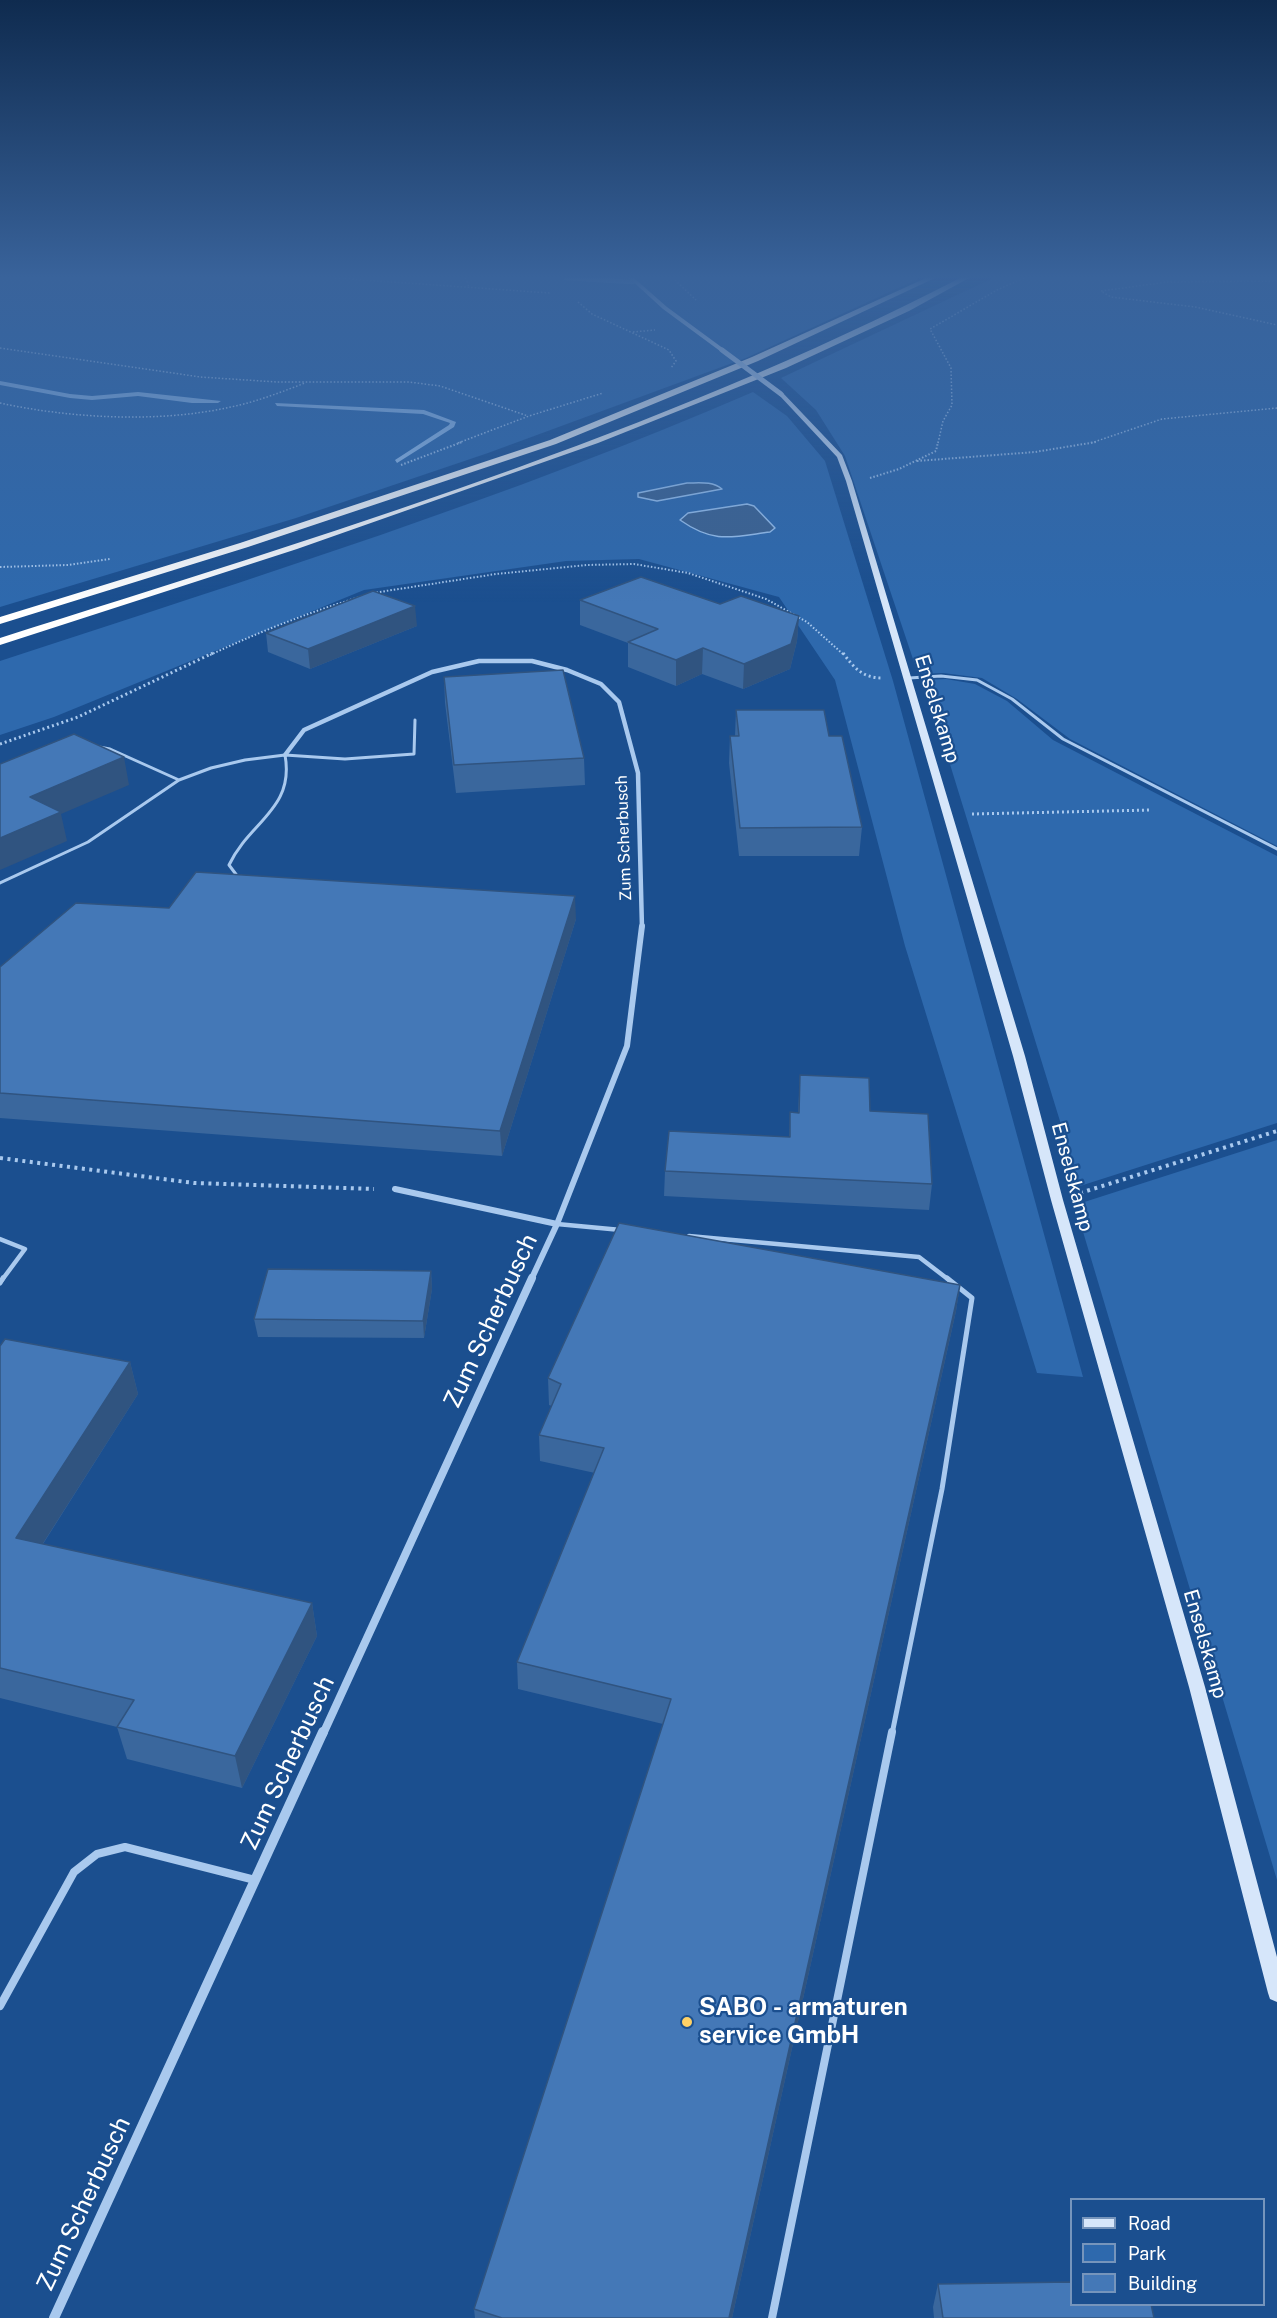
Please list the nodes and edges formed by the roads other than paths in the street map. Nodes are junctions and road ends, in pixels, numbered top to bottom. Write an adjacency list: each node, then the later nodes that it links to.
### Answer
1 (689, 386): 4 (highway)
2 (735, 386): 5 (highway)
3 (771, 386): 6 (main road, Enselskamp, bridge)
4 (0, 621)
5 (0, 642)
6 (909, 678): 11 (lane); 21 (main road, Enselskamp)
7 (415, 720): 9 (lane)
8 (93, 747): 10 (lane)
9 (285, 755): 10 (lane); 12 (lane); 15 (street, Zum Scherbusch)
10 (179, 780): 13 (lane)
11 (1277, 849)
12 (242, 879)
13 (0, 883)
14 (395, 1190): 15 (street, Zum Scherbusch)
15 (557, 1224): 16 (lane); 20 (street, Zum Scherbusch)
16 (627, 1230)
17 (686, 1236): 24 (lane)
18 (0, 1239): 19 (lane)
19 (0, 1283)
20 (255, 1880): 22 (lane); 23 (street, Zum Scherbusch)
21 (1277, 1993)
22 (0, 2006)
23 (54, 2318)
24 (771, 2318)

